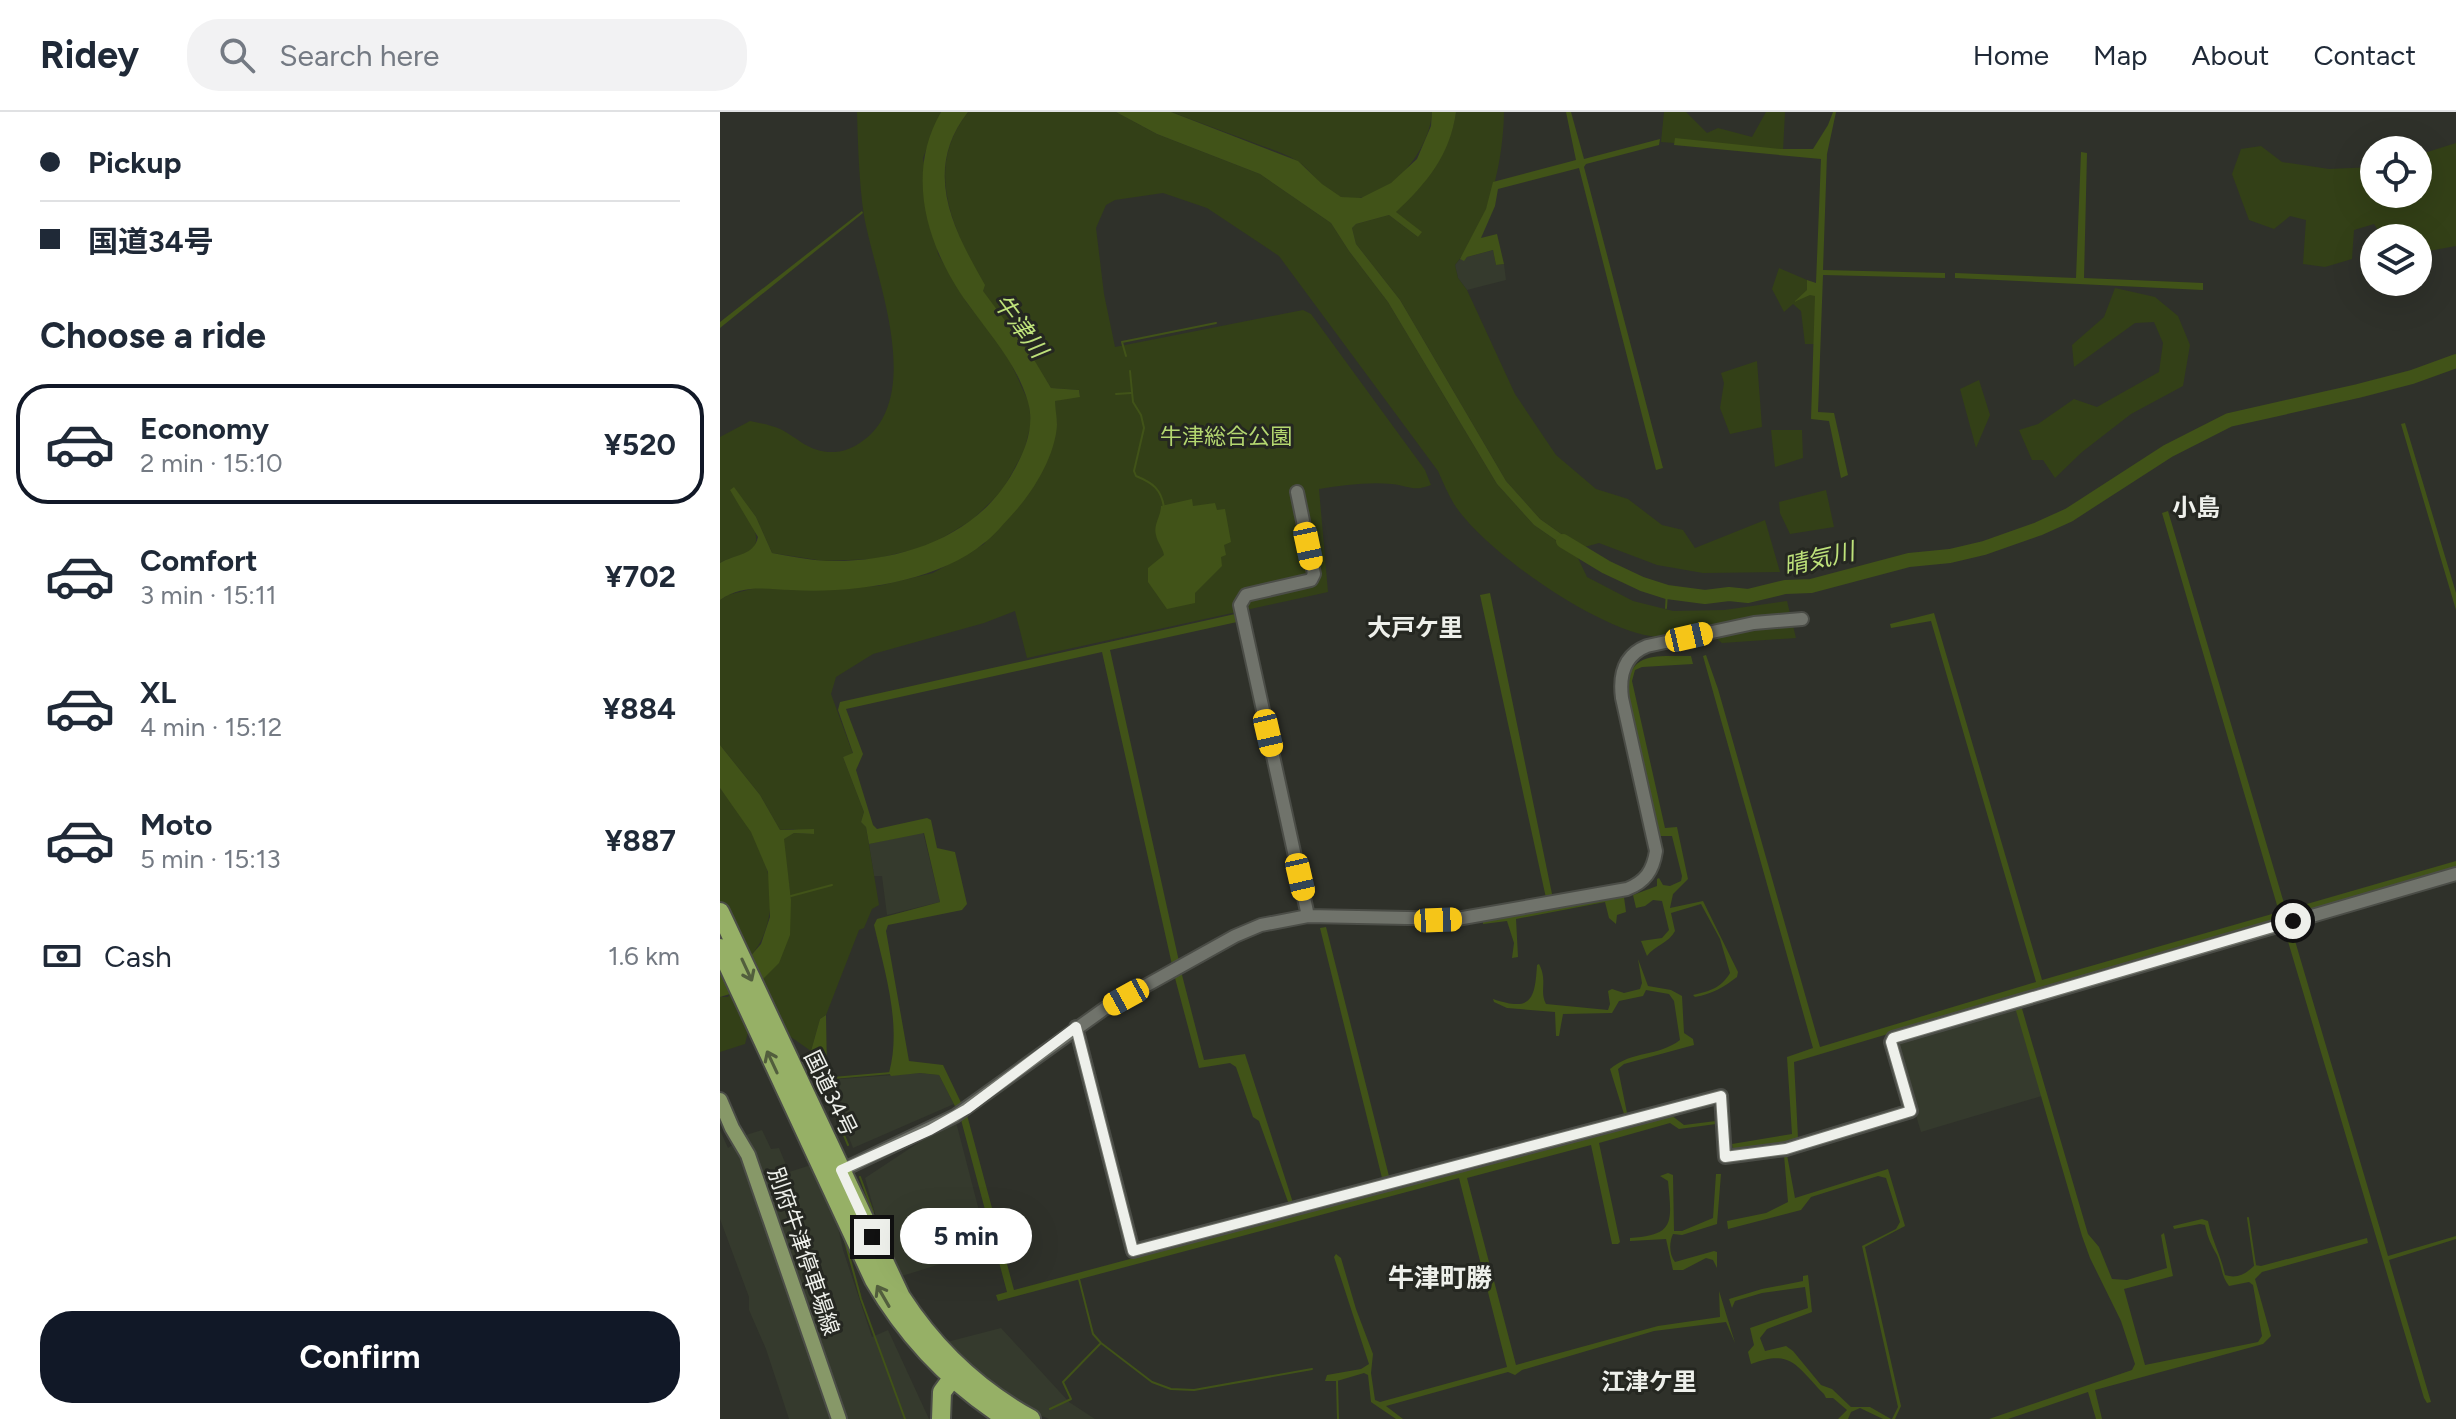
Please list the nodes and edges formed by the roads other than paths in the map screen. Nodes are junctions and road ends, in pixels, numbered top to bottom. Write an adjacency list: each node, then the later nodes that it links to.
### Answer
1 (1297, 492): 5 (street)
2 (1802, 619): 5 (street)
3 (2456, 874): 7 (street)
4 (720, 912): 8 (highway, 国道34号, one-way to 8)
5 (1308, 916): 7 (street)
6 (720, 948): 8 (highway, 国道34号)
7 (1076, 1027): 10 (street)
8 (766, 1030): 10 (highway, 国道34号)
9 (720, 1100): 12 (main road, 別府牛津停車場線)
10 (833, 1174): 11 (highway, 国道34号)
11 (955, 1373): 13 (highway); 14 (highway); 15 (highway)
12 (839, 1419)
13 (941, 1419)
14 (1007, 1419)
15 (1031, 1419)

